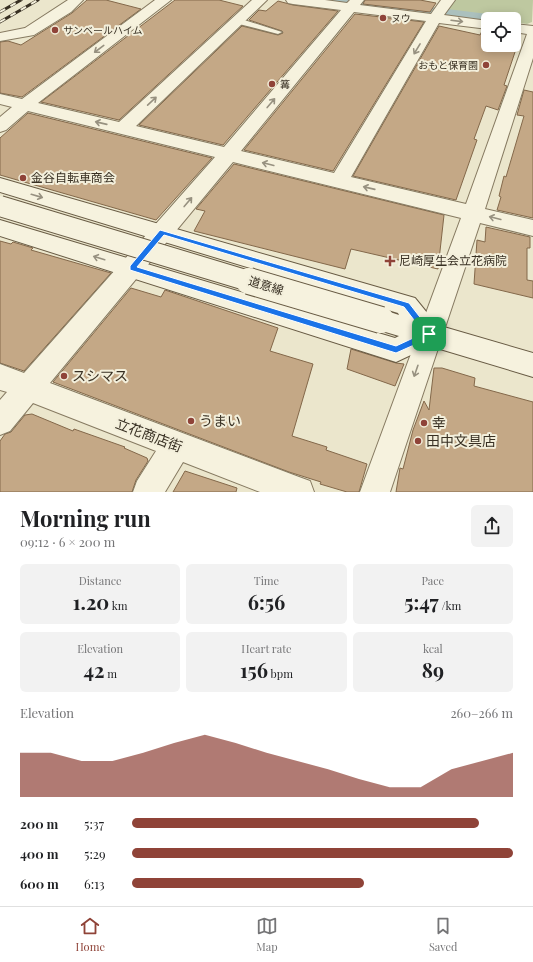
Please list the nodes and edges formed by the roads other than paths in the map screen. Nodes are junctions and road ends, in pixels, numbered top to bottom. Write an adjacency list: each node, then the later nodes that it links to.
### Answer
1 (76, 0): 14 (street)
2 (164, 0): 16 (street, one-way to 16)
3 (260, 0): 8 (street)
4 (293, 0): 6 (street)
5 (448, 0): 7 (street)
6 (353, 4): 7 (street); 19 (street, one-way to 6)
7 (438, 16): 9 (street, one-way to 9); 20 (street, one-way to 20)
8 (238, 21): 12 (lane); 18 (street, one-way to 8)
9 (481, 23)
10 (521, 29): 11 (street)
11 (533, 30)
12 (278, 32)
13 (533, 34): 23 (street)
14 (0, 37)
15 (0, 99): 16 (street)
16 (25, 104): 17 (street); 18 (street, one-way to 16)
17 (0, 126)
18 (123, 128): 19 (street)
19 (229, 154): 20 (street, one-way to 19); 26 (street, one-way to 19)
20 (339, 181): 23 (street, one-way to 20)
21 (0, 185): 26 (street, one-way to 26)
22 (0, 206): 28 (street, 道意線, bridge)
23 (473, 212): 25 (street, one-way to 23); 28 (street)
24 (0, 228): 27 (street, one-way to 24)
25 (533, 228)
26 (163, 232): 27 (street); 28 (street)
27 (132, 268): 28 (street); 31 (street)
28 (429, 334): 29 (street, 道意線); 36 (street, one-way to 36)
29 (533, 365)
30 (0, 377): 31 (street, 立花商店街)
31 (28, 388): 32 (street); 33 (street, 立花商店街)
32 (0, 421)
33 (176, 445): 34 (street); 35 (street, 立花商店街)
34 (148, 492)
35 (299, 492)
36 (375, 492)

